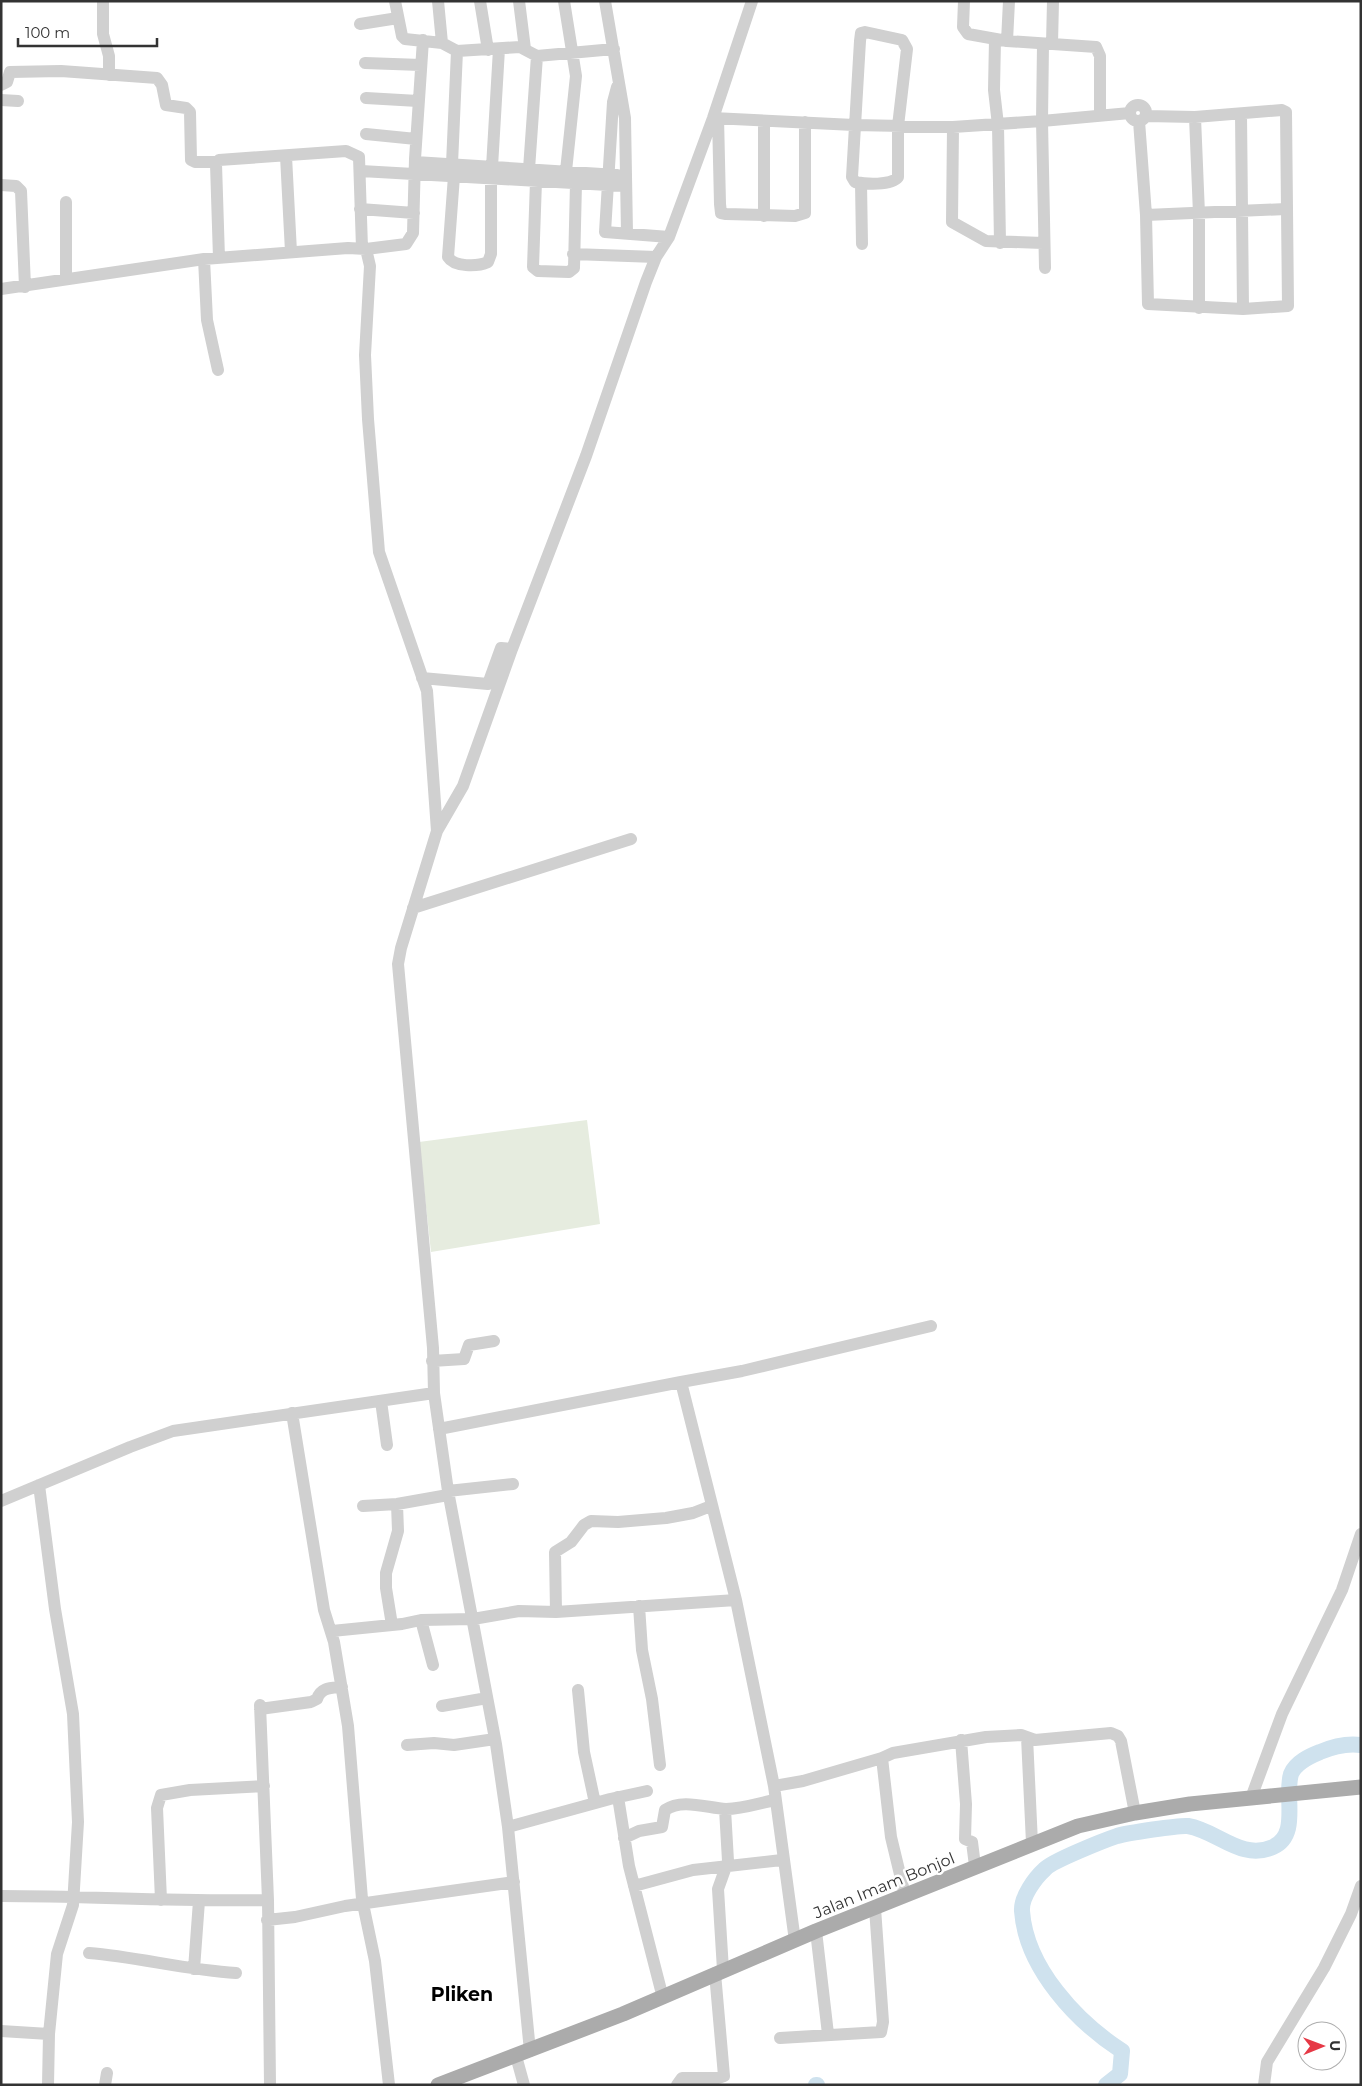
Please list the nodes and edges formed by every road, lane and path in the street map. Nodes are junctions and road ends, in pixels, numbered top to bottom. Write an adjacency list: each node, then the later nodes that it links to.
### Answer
1 (103, 1): 26 (street)
2 (395, 1): 12 (street)
3 (438, 1): 16 (street)
4 (480, 1): 20 (street)
5 (519, 1): 18 (street)
6 (564, 1): 22 (street)
7 (606, 1): 19 (street)
8 (752, 1): 37 (street)
9 (964, 1): 15 (street)
10 (1009, 1): 15 (street)
11 (1053, 1): 17 (street)
12 (398, 18): 13 (street); 14 (street)
13 (360, 24)
14 (423, 40): 16 (street); 25 (street)
15 (1001, 40): 17 (street); 42 (street)
16 (442, 43): 21 (street)
17 (1047, 44): 33 (street); 39 (street)
18 (525, 49): 20 (street); 23 (street)
19 (614, 49): 22 (street); 27 (street)
20 (493, 50): 21 (street); 54 (street)
21 (457, 51): 51 (street)
22 (574, 52): 23 (street); 53 (street)
23 (537, 56): 50 (street)
24 (366, 62): 25 (street)
25 (420, 65): 32 (street)
26 (110, 74): 28 (street); 48 (street)
27 (618, 83): 55 (street); 57 (street)
28 (1, 85)
29 (366, 98): 32 (street)
30 (1, 100): 31 (street)
31 (18, 101)
32 (418, 102): 46 (street)
33 (1100, 114): 35 (street); 39 (street)
34 (1241, 114): 36 (street); 63 (street); 64 (street)
35 (1138, 117): 36 (street); 67 (street)
36 (1195, 117): 66 (street)
37 (716, 118): 38 (street); 68 (street); 70 (street)
38 (764, 120): 40 (street); 68 (street)
39 (1042, 121): 42 (street); 72 (street)
40 (805, 122): 41 (street); 68 (street)
41 (854, 125): 43 (street); 43 (street); 58 (street)
42 (998, 125): 44 (street); 71 (street)
43 (898, 126): 44 (street); 58 (street)
44 (953, 127): 71 (street)
45 (366, 134): 46 (street)
46 (416, 139): 49 (street)
47 (286, 156): 48 (street); 52 (street); 75 (street)
48 (217, 162): 78 (street)
49 (415, 168): 51 (street); 52 (street); 65 (street)
50 (529, 169): 53 (street); 54 (street)
51 (453, 170): 54 (street); 54 (street)
52 (361, 171): 62 (street)
53 (566, 171): 55 (street)
54 (491, 172): 56 (street)
55 (608, 180): 57 (street); 59 (street); 69 (street)
56 (536, 181): 59 (street); 76 (street)
57 (625, 181): 69 (street)
58 (861, 183): 73 (street)
59 (576, 184): 76 (street)
60 (1, 186): 82 (street)
61 (66, 202): 81 (street)
62 (360, 209): 65 (street); 74 (street)
63 (1286, 209): 64 (street); 85 (street)
64 (1242, 212): 66 (street); 85 (street)
65 (414, 213): 74 (street)
66 (1199, 214): 67 (street); 84 (street)
67 (1146, 215): 84 (street)
68 (764, 216)
69 (627, 232): 70 (street)
70 (669, 237): 77 (street)
71 (1000, 243): 72 (street)
72 (1043, 243): 80 (street)
73 (862, 244)
74 (363, 249): 75 (street); 88 (street)
75 (291, 252): 78 (street)
76 (573, 254): 77 (street)
77 (656, 257): 87 (street)
78 (219, 258): 79 (street)
79 (204, 259): 81 (street); 86 (street)
80 (1045, 268)
81 (66, 279): 82 (street)
82 (25, 287): 83 (street)
83 (1, 289)
84 (1199, 308): 85 (street)
85 (1243, 309)
86 (218, 370)
87 (512, 649): 88 (street); 89 (street)
88 (422, 678): 89 (street)
89 (437, 831): 91 (street)
90 (631, 839): 91 (street)
91 (413, 908): 94 (street)
92 (931, 1326): 95 (street)
93 (494, 1340): 94 (street)
94 (433, 1363): 96 (street)
95 (680, 1382): 99 (street); 107 (street)
96 (434, 1389): 97 (street); 99 (street)
97 (381, 1401): 98 (street); 100 (street)
98 (292, 1413): 102 (street); 115 (street)
99 (439, 1429): 103 (street)
100 (387, 1445)
101 (512, 1484): 103 (street)
102 (39, 1485): 104 (street); 146 (street)
103 (448, 1493): 105 (street); 112 (street)
104 (1, 1501)
105 (397, 1504): 106 (street); 114 (street)
106 (363, 1506)
107 (711, 1506): 109 (street); 111 (street)
108 (1361, 1534): 132 (street)
109 (736, 1600): 110 (street); 128 (street)
110 (638, 1606): 111 (street); 126 (street)
111 (556, 1612): 112 (street)
112 (473, 1619): 113 (street); 119 (street)
113 (421, 1620): 114 (street); 116 (street)
114 (392, 1625): 115 (street)
115 (332, 1632): 117 (street)
116 (433, 1665)
117 (342, 1687): 127 (street); 152 (street)
118 (578, 1690): 134 (street)
119 (487, 1698): 120 (street); 122 (street)
120 (442, 1706)
121 (1027, 1737): 123 (street); 136 (street); 139 (street)
122 (494, 1739): 124 (street); 137 (street)
123 (961, 1740): 125 (street); 142 (street)
124 (407, 1745)
125 (882, 1758): 128 (street); 147 (street)
126 (660, 1766)
127 (264, 1786): 149 (street); 150 (street)
128 (774, 1786): 133 (street)
129 (1361, 1787): 132 (main road, Jalan Imam Bonjol)
130 (648, 1791): 131 (street)
131 (618, 1797): 134 (street); 138 (street)
132 (1251, 1798): 136 (main road, Jalan Imam Bonjol)
133 (776, 1800): 135 (street); 140 (street)
134 (594, 1803): 137 (street)
135 (725, 1809): 138 (street); 141 (street)
136 (1135, 1812): 139 (main road, Jalan Imam Bonjol)
137 (508, 1827): 143 (street)
138 (624, 1838): 144 (street)
139 (1032, 1843): 142 (main road, Jalan Imam Bonjol)
140 (782, 1860): 141 (street); 156 (street)
141 (727, 1866): 144 (street); 159 (street)
142 (975, 1866): 147 (main road, Jalan Imam Bonjol)
143 (514, 1882): 152 (street); 166 (street)
144 (634, 1886): 161 (street)
145 (1361, 1886): 174 (street)
146 (73, 1895): 148 (street); 149 (street); 163 (street)
147 (905, 1895): 153 (main road, Jalan Imam Bonjol)
148 (1, 1896)
149 (160, 1900): 151 (street)
150 (268, 1900): 151 (street); 154 (street)
151 (199, 1901): 158 (street)
152 (363, 1904): 154 (street); 170 (street)
153 (876, 1908): 155 (main road, Jalan Imam Bonjol); 164 (street)
154 (267, 1920): 169 (street)
155 (816, 1931): 156 (main road, Jalan Imam Bonjol); 164 (street)
156 (795, 1941): 159 (main road, Jalan Imam Bonjol)
157 (89, 1953): 158 (street)
158 (194, 1969): 160 (street)
159 (719, 1972): 161 (main road, Jalan Imam Bonjol); 173 (street)
160 (236, 1973)
161 (663, 1998): 166 (main road, Jalan Imam Bonjol)
162 (1, 2031): 163 (street)
163 (49, 2034): 168 (street)
164 (828, 2034): 165 (street)
165 (780, 2038)
166 (523, 2053): 167 (main road, Jalan Imam Bonjol); 172 (street)
167 (460, 2081): 171 (main road, Jalan Imam Bonjol)
168 (48, 2085)
169 (270, 2085)
170 (389, 2085)
171 (438, 2085)
172 (524, 2085)
173 (677, 2085)
174 (1264, 2085)

